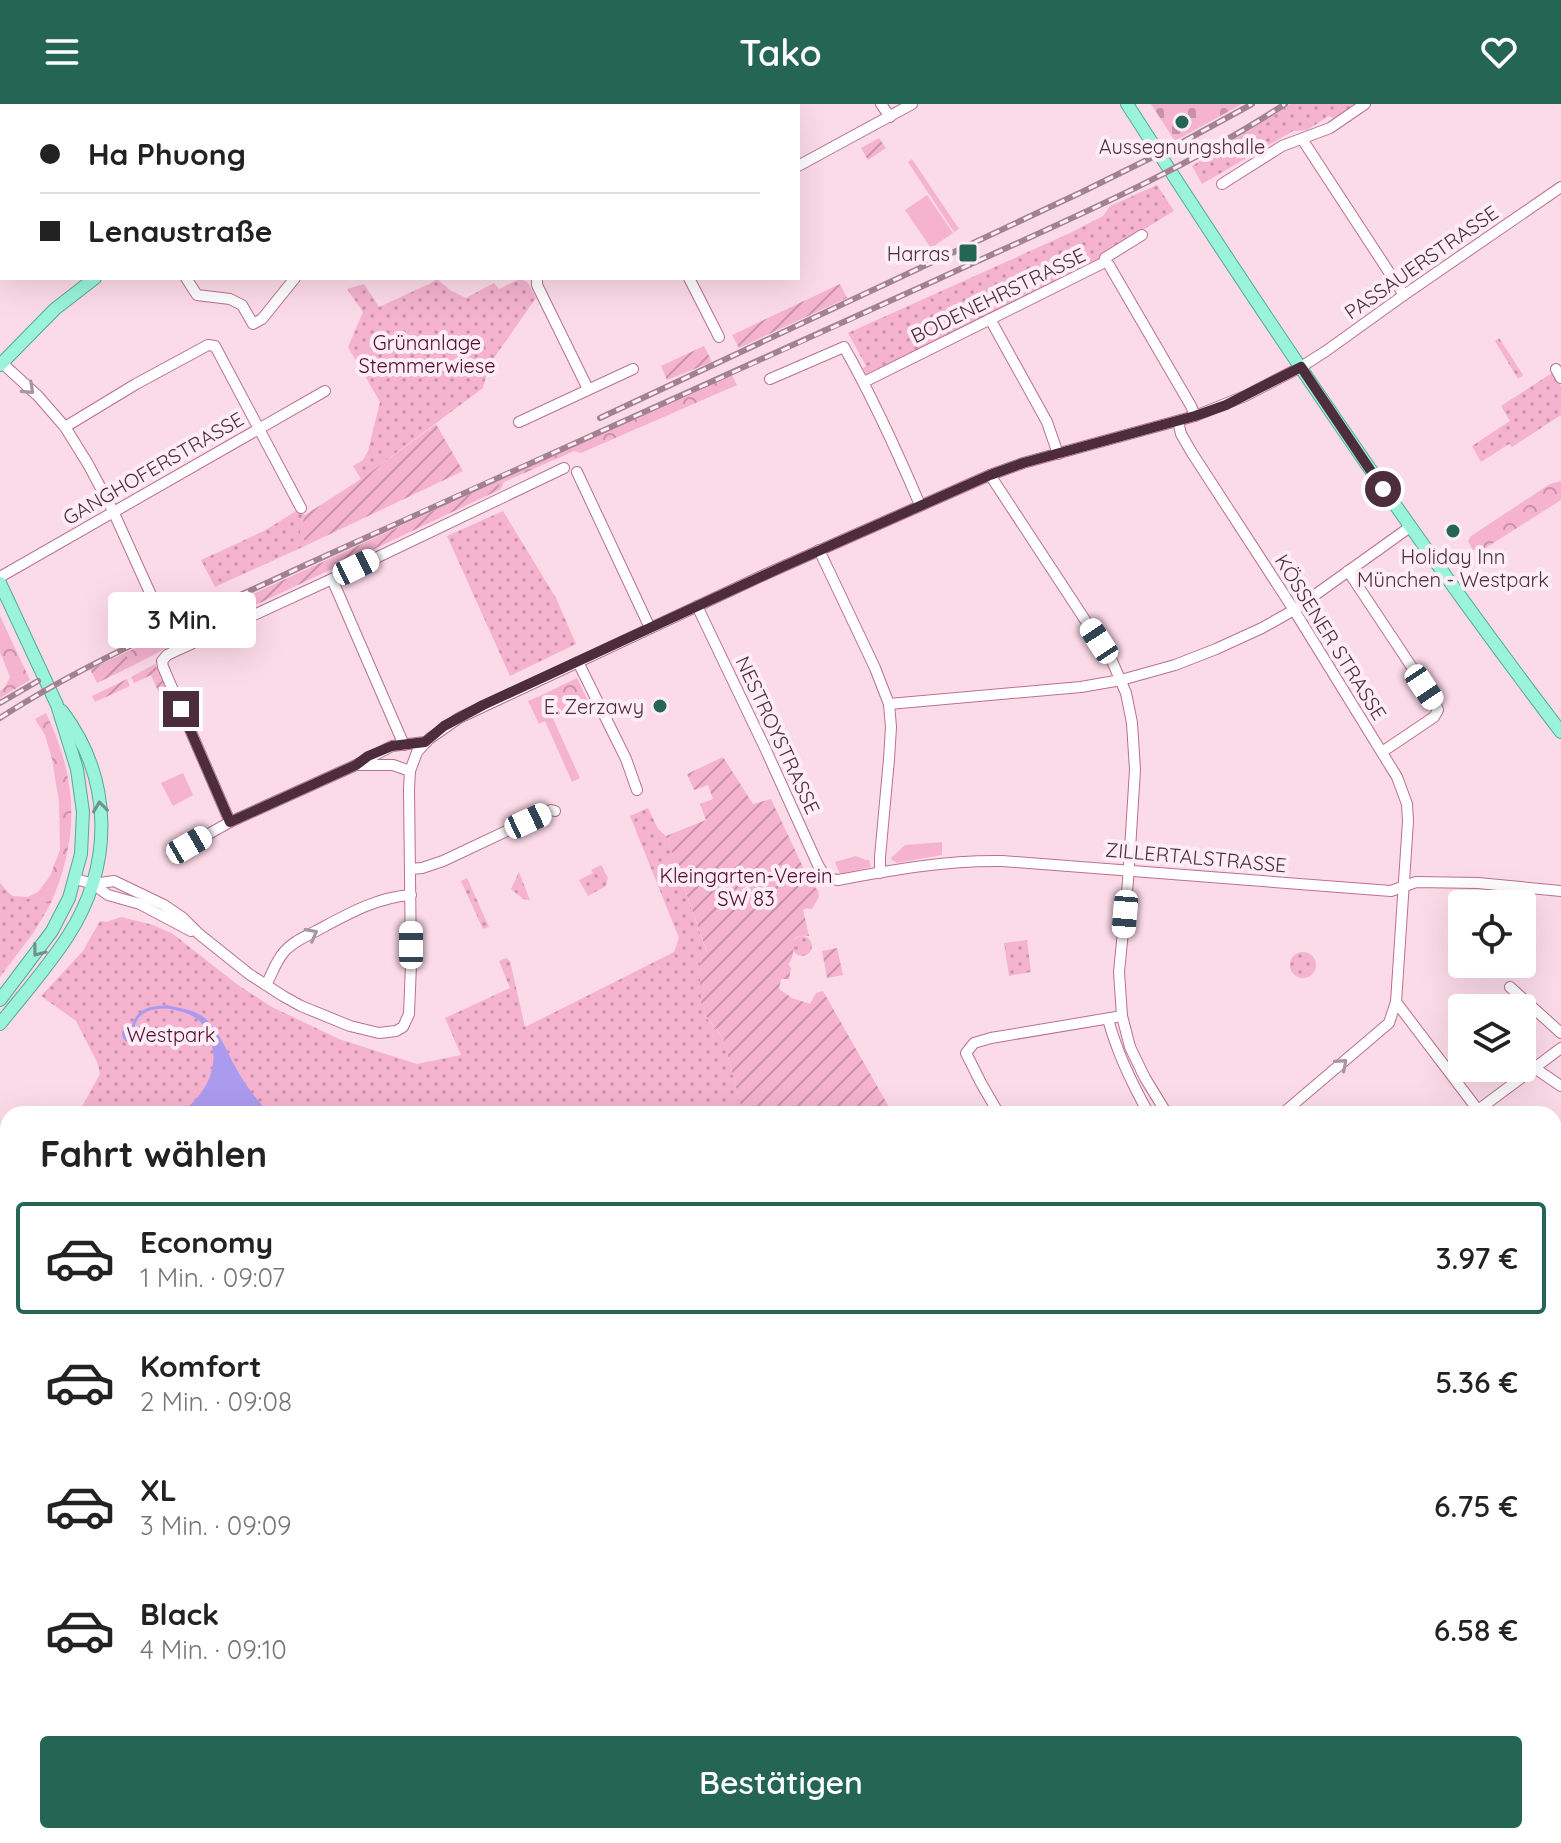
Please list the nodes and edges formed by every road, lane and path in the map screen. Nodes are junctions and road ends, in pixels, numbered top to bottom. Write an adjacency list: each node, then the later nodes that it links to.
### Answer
1 (881, 104): 5 (street)
2 (912, 104): 5 (street)
3 (1127, 104): 21 (main road)
4 (1365, 104): 6 (street)
5 (890, 117): 7 (street)
6 (1302, 139): 8 (street); 17 (street)
7 (800, 165)
8 (1222, 184)
9 (1561, 187): 17 (street, PASSAUERSTRASSE)
10 (1142, 235): 11 (street, BODENEHRSTRASSE)
11 (1105, 262): 18 (street, BODENEHRSTRASSE); 27 (street)
12 (92, 280): 20 (main road)
13 (293, 280): 16 (street)
14 (537, 280): 25 (street)
15 (690, 280): 19 (street)
16 (188, 281)
17 (1404, 295): 21 (street, PASSAUERSTRASSE)
18 (990, 319): 24 (street, BODENEHRSTRASSE); 32 (street)
19 (719, 337)
20 (1, 364): 30 (street, one-way to 30)
21 (1301, 367): 27 (street, PASSAUERSTRASSE); 39 (main road)
22 (633, 369): 25 (street)
23 (770, 379): 24 (street)
24 (864, 382): 36 (street)
25 (588, 389): 29 (street)
26 (325, 391): 31 (street, GANGHOFERSTRASSE)
27 (1195, 416): 28 (street, PASSAUERSTRASSE)
28 (1178, 421): 32 (street, PASSAUERSTRASSE); 46 (street, KÖSSENER STRASSE)
29 (519, 422)
30 (65, 427): 31 (street); 38 (street)
31 (260, 428): 37 (street); 38 (street, GANGHOFERSTRASSE)
32 (1058, 454): 35 (street, PASSAUERSTRASSE)
33 (564, 468): 42 (street)
34 (577, 472): 47 (street)
35 (990, 475): 36 (street, PASSAUERSTRASSE); 49 (street)
36 (920, 505): 40 (street, PASSAUERSTRASSE)
37 (301, 508)
38 (113, 511): 43 (street, GANGHOFERSTRASSE); 44 (street)
39 (1410, 527): 41 (street); 52 (main road)
40 (819, 550): 45 (street, PASSAUERSTRASSE); 50 (street)
41 (1348, 571): 46 (street); 55 (street)
42 (332, 579): 54 (street); 61 (street)
43 (0, 580): 51 (main road)
44 (156, 606)
45 (697, 606): 47 (street, PASSAUERSTRASSE); 66 (street, NESTROYSTRASSE)
46 (1294, 610): 49 (street); 55 (street, KÖSSENER STRASSE)
47 (650, 628): 48 (street, PASSAUERSTRASSE)
48 (578, 662): 53 (street, PASSAUERSTRASSE); 59 (street)
49 (1121, 680): 50 (street); 64 (street)
50 (889, 704): 65 (street)
51 (57, 705): 67 (main road); 68 (main road, one-way to 51)
52 (1561, 732)
53 (425, 742): 54 (street); 56 (street, PASSAUERSTRASSE)
54 (402, 743): 56 (street); 57 (street)
55 (1382, 752): 69 (street, KÖSSENER STRASSE)
56 (415, 755): 58 (street)
57 (356, 765): 58 (street); 61 (street)
58 (410, 771): 63 (street)
59 (637, 790)
60 (555, 811): 63 (street)
61 (230, 822): 62 (street)
62 (173, 854)
63 (410, 869): 71 (street)
64 (1129, 871): 65 (street, ZILLERTALSTRASSE); 69 (street, ZILLERTALSTRASSE); 76 (street)
65 (880, 873): 66 (street, ZILLERTALSTRASSE)
66 (827, 877)
67 (76, 879): 68 (street); 74 (main road, one-way to 74)
68 (93, 884): 72 (street); 78 (main road)
69 (1404, 887): 70 (street, ZILLERTALSTRASSE); 75 (street, KÖSSENER STRASSE)
70 (1561, 891)
71 (411, 895): 72 (street, one-way to 71); 72 (street)
72 (266, 985)
73 (1510, 987): 79 (street)
74 (0, 1000)
75 (1396, 1002): 87 (street, one-way to 75); 88 (street)
76 (1122, 1016): 77 (street); 86 (street)
77 (1108, 1019): 84 (street); 85 (street)
78 (0, 1024)
79 (1561, 1033)
80 (1561, 1048): 81 (street)
81 (1536, 1069): 83 (street)
82 (1519, 1082): 89 (street)
83 (1561, 1086)
84 (994, 1106)
85 (1145, 1106)
86 (1162, 1106)
87 (1291, 1106)
88 (1475, 1106)
89 (1488, 1106)

